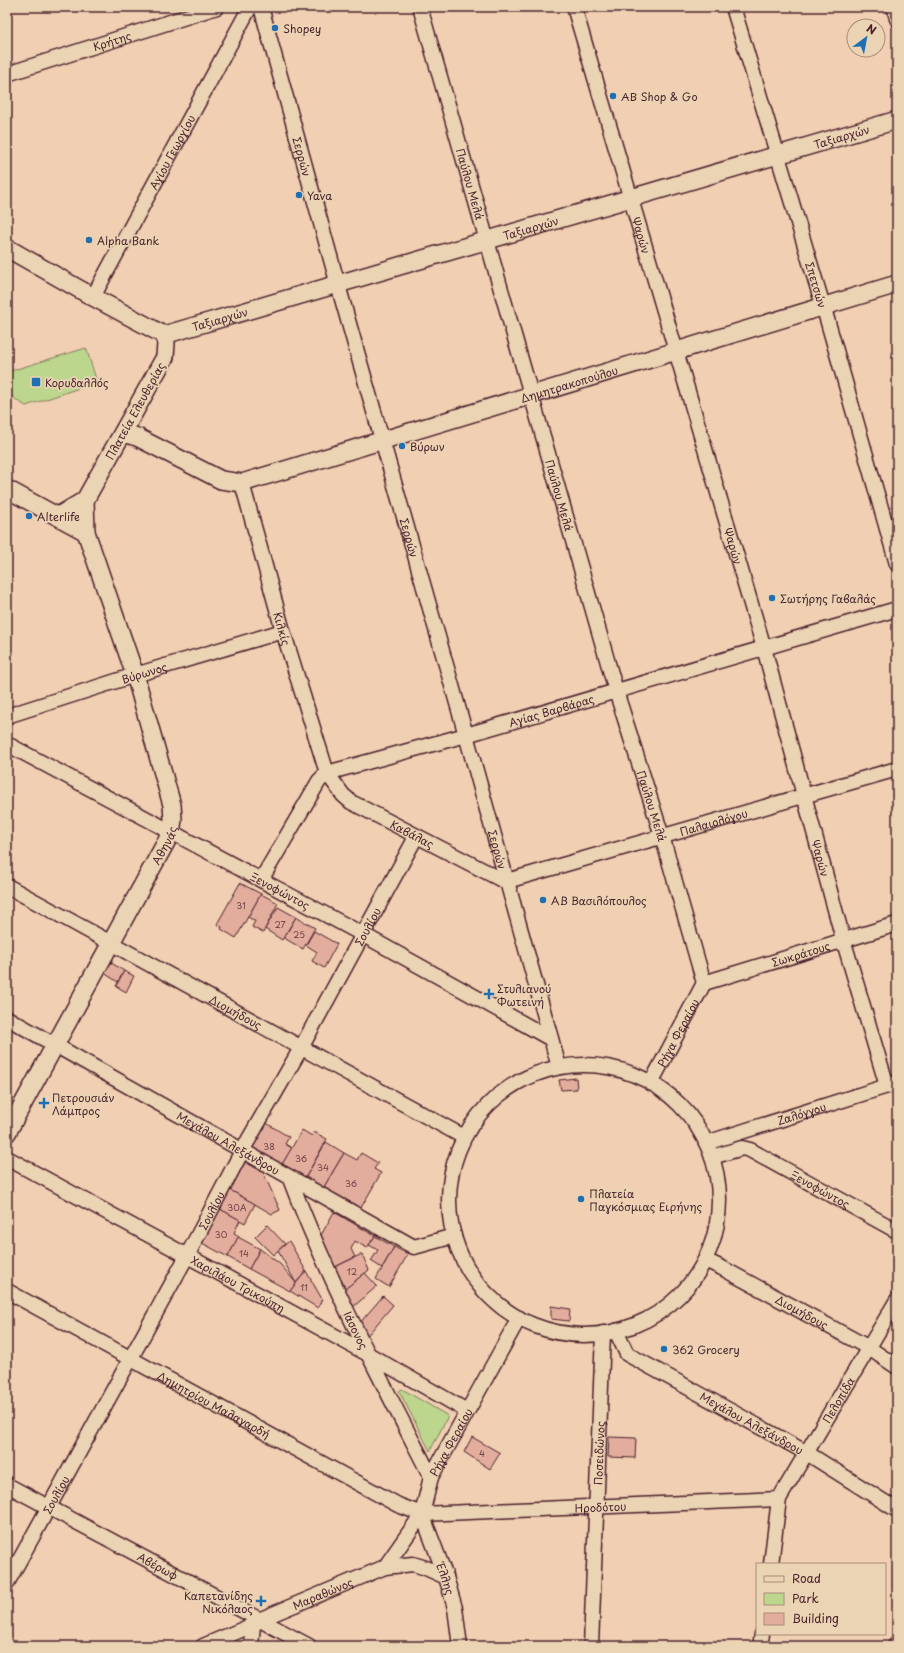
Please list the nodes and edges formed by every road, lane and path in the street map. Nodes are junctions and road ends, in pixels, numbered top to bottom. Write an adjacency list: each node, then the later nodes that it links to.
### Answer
1 (217, 7): 9 (street, Κρήτης)
2 (250, 7): 17 (street, Αγίου Γεωργίου)
3 (261, 7): 16 (street, Σερρών)
4 (420, 7): 13 (street, Παύλου Μελά)
5 (574, 7): 12 (street, Ψαρών)
6 (733, 7): 11 (street, Σπετσών)
7 (894, 7): 8 (street)
8 (897, 19)
9 (7, 74)
10 (897, 120): 11 (main road, Ταξιαρχών)
11 (777, 156): 12 (main road, Ταξιαρχών); 18 (street, Σπετσών)
12 (631, 199): 13 (main road, Ταξιαρχών); 20 (street, Ψαρών)
13 (487, 241): 16 (main road, Ταξιαρχών); 21 (street, Παύλου Μελά)
14 (7, 248): 17 (main road)
15 (897, 284): 18 (main road, Δημητρακοπούλου)
16 (338, 285): 19 (main road, Ταξιαρχών); 23 (street, Σερρών)
17 (93, 297): 19 (main road)
18 (822, 306): 20 (main road, Δημητρακοπούλου); 29 (street, Σπετσών)
19 (164, 335): 22 (main road, Πλατεία Ελευθερίας)
20 (676, 351): 21 (main road, Δημητρακοπούλου); 32 (street, Ψαρών)
21 (530, 395): 23 (main road, Δημητρακοπούλου); 34 (street, Παύλου Μελά)
22 (123, 433): 24 (main road); 26 (main road, Πλατεία Ελευθερίας)
23 (382, 440): 24 (main road, Δημητρακοπούλου); 36 (street, Σερρών)
24 (242, 483): 31 (street, Κιλκίς)
25 (7, 489): 27 (main road)
26 (85, 500): 27 (main road, Πλατεία Ελευθερίας); 28 (main road, Αθηνάς)
27 (58, 516): 28 (main road)
28 (86, 532): 33 (main road, Αθηνάς)
29 (897, 564)
30 (897, 609): 32 (street, Αγίας Βαρβάρας)
31 (283, 631): 33 (street, Βύρωνος); 39 (street, Κιλκίς)
32 (764, 648): 34 (street, Αγίας Βαρβάρας); 40 (street, Ψαρών)
33 (135, 675): 35 (street, Βύρωνος); 41 (main road, Αθηνάς)
34 (616, 691): 36 (street, Αγίας Βαρβάρας); 43 (street, Παύλου Μελά)
35 (7, 716)
36 (466, 735): 39 (street, Αγίας Βαρβάρας); 45 (street, Σερρών)
37 (7, 744): 41 (street, Ξενοφώντος)
38 (897, 769): 40 (street, Παλαιολόγου)
39 (327, 773): 42 (street, Καβάλας); 44 (street)
40 (804, 796): 43 (street, Παλαιολόγου); 49 (street, Ψαρών)
41 (171, 833): 44 (street, Ξενοφώντος); 50 (main road, Αθηνάς)
42 (416, 836): 45 (street, Καβάλας); 48 (street, Σουλίου)
43 (662, 836): 45 (street, Παλαιολόγου); 51 (street, Παύλου Μελά)
44 (261, 880): 48 (street, Ξενοφώντος)
45 (507, 881): 53 (street, Σερρών)
46 (7, 886): 50 (street, Διομήδους)
47 (897, 924): 49 (street, Σωκράτους)
48 (362, 934): 53 (street, Ξενοφώντος); 55 (street, Σουλίου)
49 (843, 940): 51 (street, Σωκράτους); 58 (street, Ψαρών)
50 (111, 943): 54 (main road, Αθηνάς); 55 (street, Διομήδους)
51 (704, 983): 57 (street, Ρήγα Φεραίου)
52 (7, 1018): 54 (street, Μεγάλου Αλεξάνδρου)
53 (552, 1039): 56 (street, Σερρών)
54 (55, 1045): 60 (main road, Αθηνάς); 64 (street, Μεγάλου Αλεξάνδρου)
55 (301, 1048): 61 (street, Διομήδους); 64 (street, Σουλίου)
56 (558, 1067): 57 (street); 61 (street)
57 (651, 1083): 62 (street)
58 (892, 1084): 59 (street, Ζαλόγγου)
59 (738, 1132): 62 (street, Ζαλόγγου); 63 (street)
60 (7, 1133)
61 (464, 1137): 69 (street)
62 (706, 1143): 65 (street)
63 (742, 1148): 65 (street); 68 (street, Ξενοφώντος)
64 (242, 1151): 67 (street, Μεγάλου Αλεξάνδρου); 70 (street, Σουλίου)
65 (712, 1157): 71 (street)
66 (7, 1158): 70 (street, Χαριλάου Τρικούπη)
67 (290, 1179): 69 (street, Μεγάλου Αλεξάνδρου); 77 (street, Ιάσονος)
68 (897, 1231)
69 (454, 1236): 74 (street)
70 (187, 1256): 77 (street, Χαριλάου Τρικούπη); 78 (street, Σουλίου)
71 (705, 1260): 75 (street); 76 (street, Διομήδους)
72 (7, 1291): 78 (street, Δημητρίου Μαλαγαρδή)
73 (897, 1300): 76 (street, Πελοπίδα)
74 (519, 1318): 75 (street); 80 (street, Ρήγα Φεραίου)
75 (609, 1332): 81 (street, Μεγάλου Αλεξάνδρου); 85 (street, Ποσειδώνος)
76 (869, 1348): 79 (street, Διομήδους); 81 (street, Πελοπίδα)
77 (368, 1354): 80 (street, Χαριλάου Τρικούπη); 82 (street, Ιάσονος)
78 (131, 1358): 86 (street, Σουλίου); 88 (street, Δημητρίου Μαλαγαρδή)
79 (897, 1367)
80 (467, 1412): 82 (street, Ρήγα Φεραίου)
81 (807, 1453): 84 (street, Πελοπίδα); 87 (street, Μεγάλου Αλεξάνδρου)
82 (431, 1478): 88 (street, Ρήγα Φεραίου)
83 (7, 1485): 86 (street, Αβέρωφ)
84 (779, 1499): 85 (street, Ηροδότου); 89 (street)
85 (598, 1506): 88 (street, Ηροδότου); 100 (street, Ποσειδώνος)
86 (48, 1507): 92 (street, Σουλίου); 93 (street, Αβέρωφ)
87 (897, 1510)
88 (422, 1514): 90 (street, Ρήγα Φεραίου); 91 (street, Έλλης)
89 (771, 1563)
90 (385, 1567): 91 (street, Μαραθώνος); 93 (street, Μαραθώνος)
91 (446, 1576): 99 (street, Έλλης)
92 (7, 1583)
93 (257, 1622): 96 (street, Μαραθώνος); 97 (street); 98 (street, Αβέρωφ)
94 (762, 1635): 101 (street)
95 (897, 1643): 102 (street)
96 (203, 1646)
97 (251, 1646)
98 (309, 1646)
99 (460, 1646)
100 (591, 1646)
101 (760, 1646)
102 (895, 1646)

